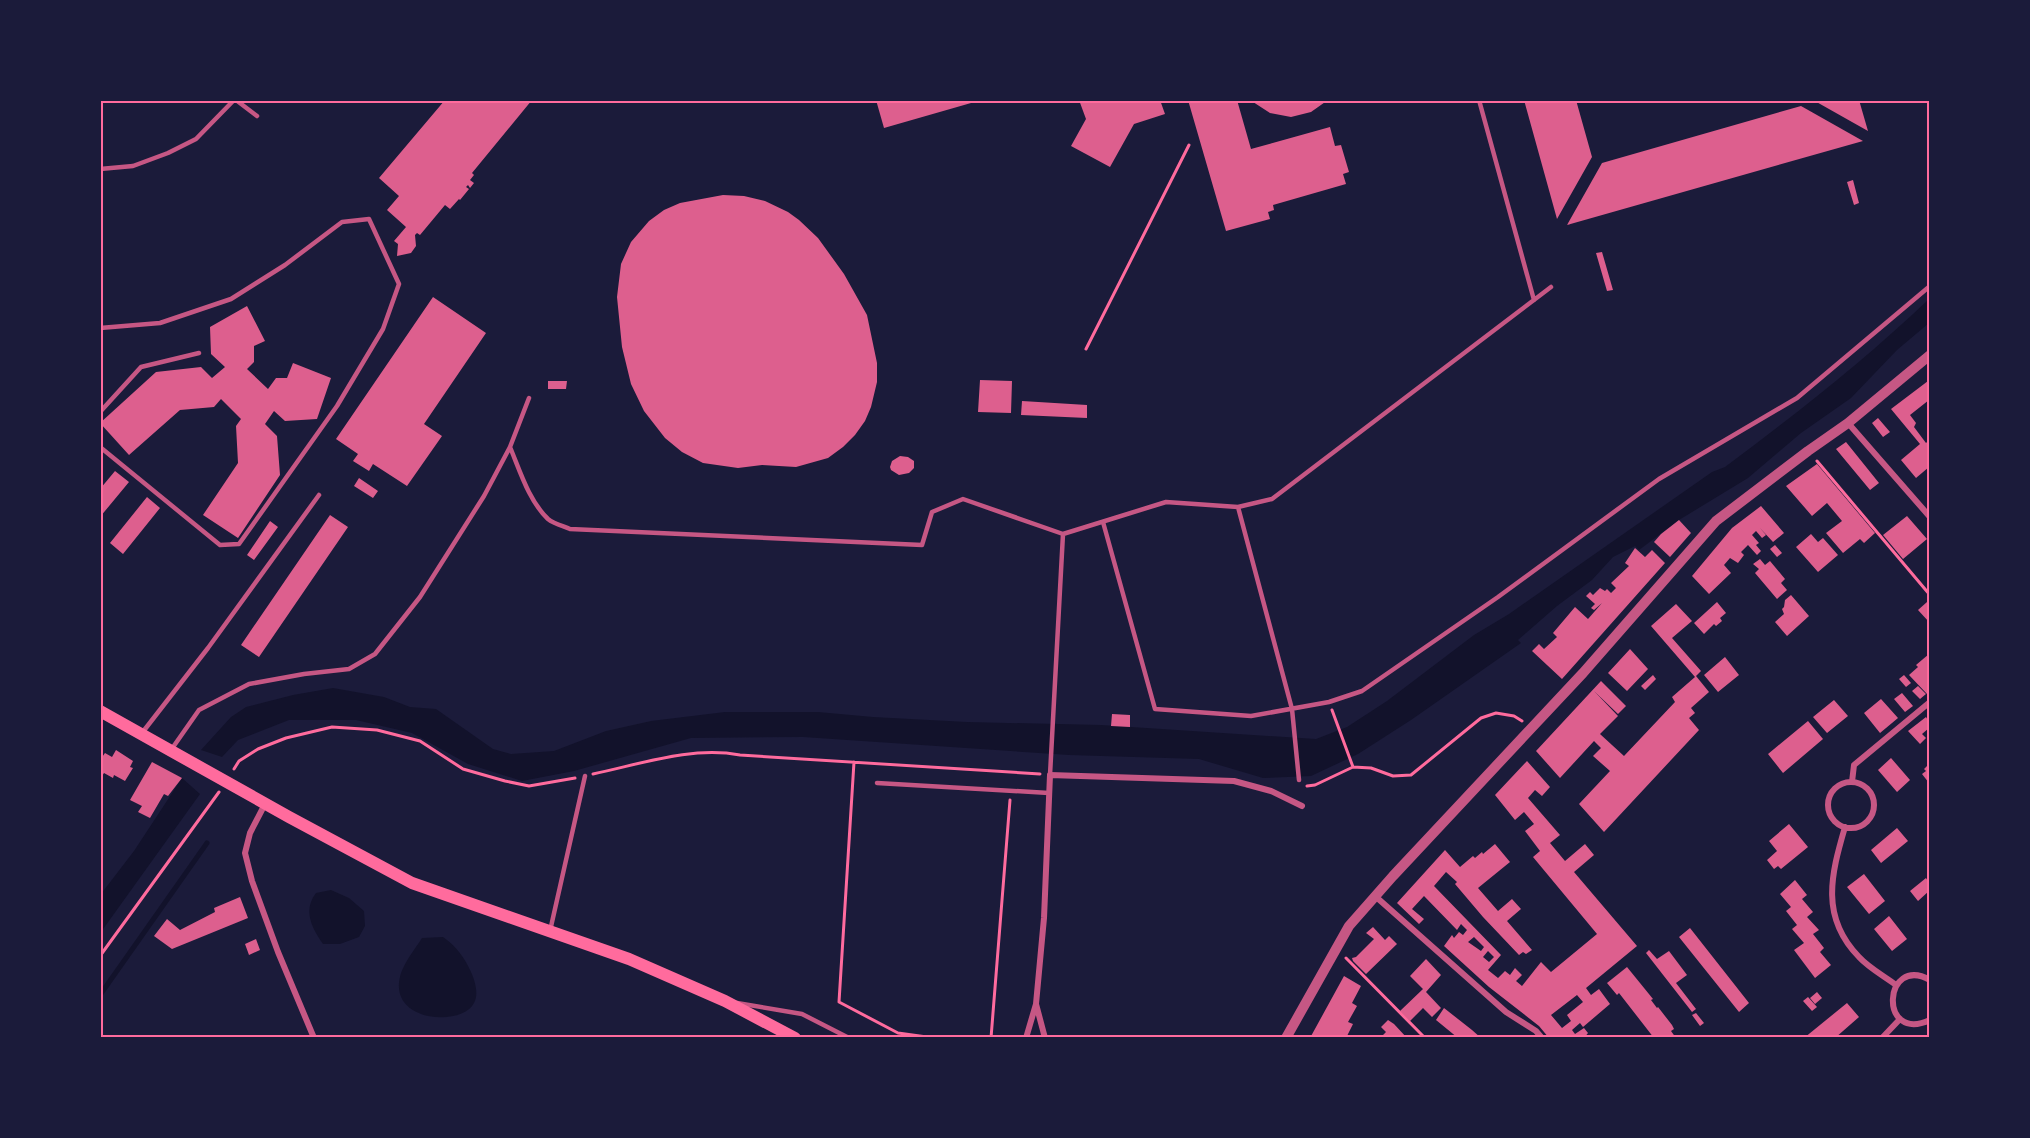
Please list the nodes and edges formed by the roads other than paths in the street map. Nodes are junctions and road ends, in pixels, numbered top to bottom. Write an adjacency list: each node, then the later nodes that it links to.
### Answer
1 (235, 100): 3 (lane); 4 (lane)
2 (1479, 100): 7 (lane)
3 (257, 116)
4 (100, 169)
5 (1929, 286): 22 (lane)
6 (1551, 287): 7 (lane)
7 (1534, 300): 17 (lane)
8 (100, 328): 14 (lane)
9 (199, 353): 12 (lane)
10 (1929, 355): 13 (street)
11 (529, 398): 15 (lane)
12 (100, 412)
13 (1848, 423): 18 (street); 35 (street)
14 (100, 447)
15 (510, 447): 20 (lane); 25 (lane)
16 (319, 495): 24 (lane)
17 (1238, 507): 19 (lane); 22 (lane)
18 (1929, 518)
19 (1103, 522): 20 (lane); 22 (lane)
20 (1063, 534): 26 (lane)
21 (1929, 702): 29 (street)
22 (1292, 709): 28 (lane)
23 (100, 711): 24 (main road)
24 (142, 734): 25 (main road)
25 (176, 753): 32 (main road)
26 (1050, 775): 31 (street); 33 (street)
27 (585, 776): 36 (lane)
28 (1299, 780)
29 (1852, 782): 34 (street); 34 (street)
30 (878, 783): 31 (lane)
31 (1049, 793): 40 (street)
32 (265, 803): 36 (main road); 43 (street)
33 (1302, 806)
34 (1845, 827): 38 (street)
35 (1375, 896): 48 (street); 49 (street)
36 (550, 931): 39 (main road)
37 (1929, 980): 38 (street)
38 (1896, 985): 41 (street)
39 (726, 1001): 44 (main road); 45 (lane)
40 (1036, 1004): 46 (street); 47 (street)
41 (1900, 1019): 42 (street); 50 (street)
42 (1929, 1020)
43 (314, 1038)
44 (795, 1038)
45 (849, 1038)
46 (1026, 1038)
47 (1045, 1038)
48 (1286, 1038)
49 (1542, 1038)
50 (1881, 1038)

